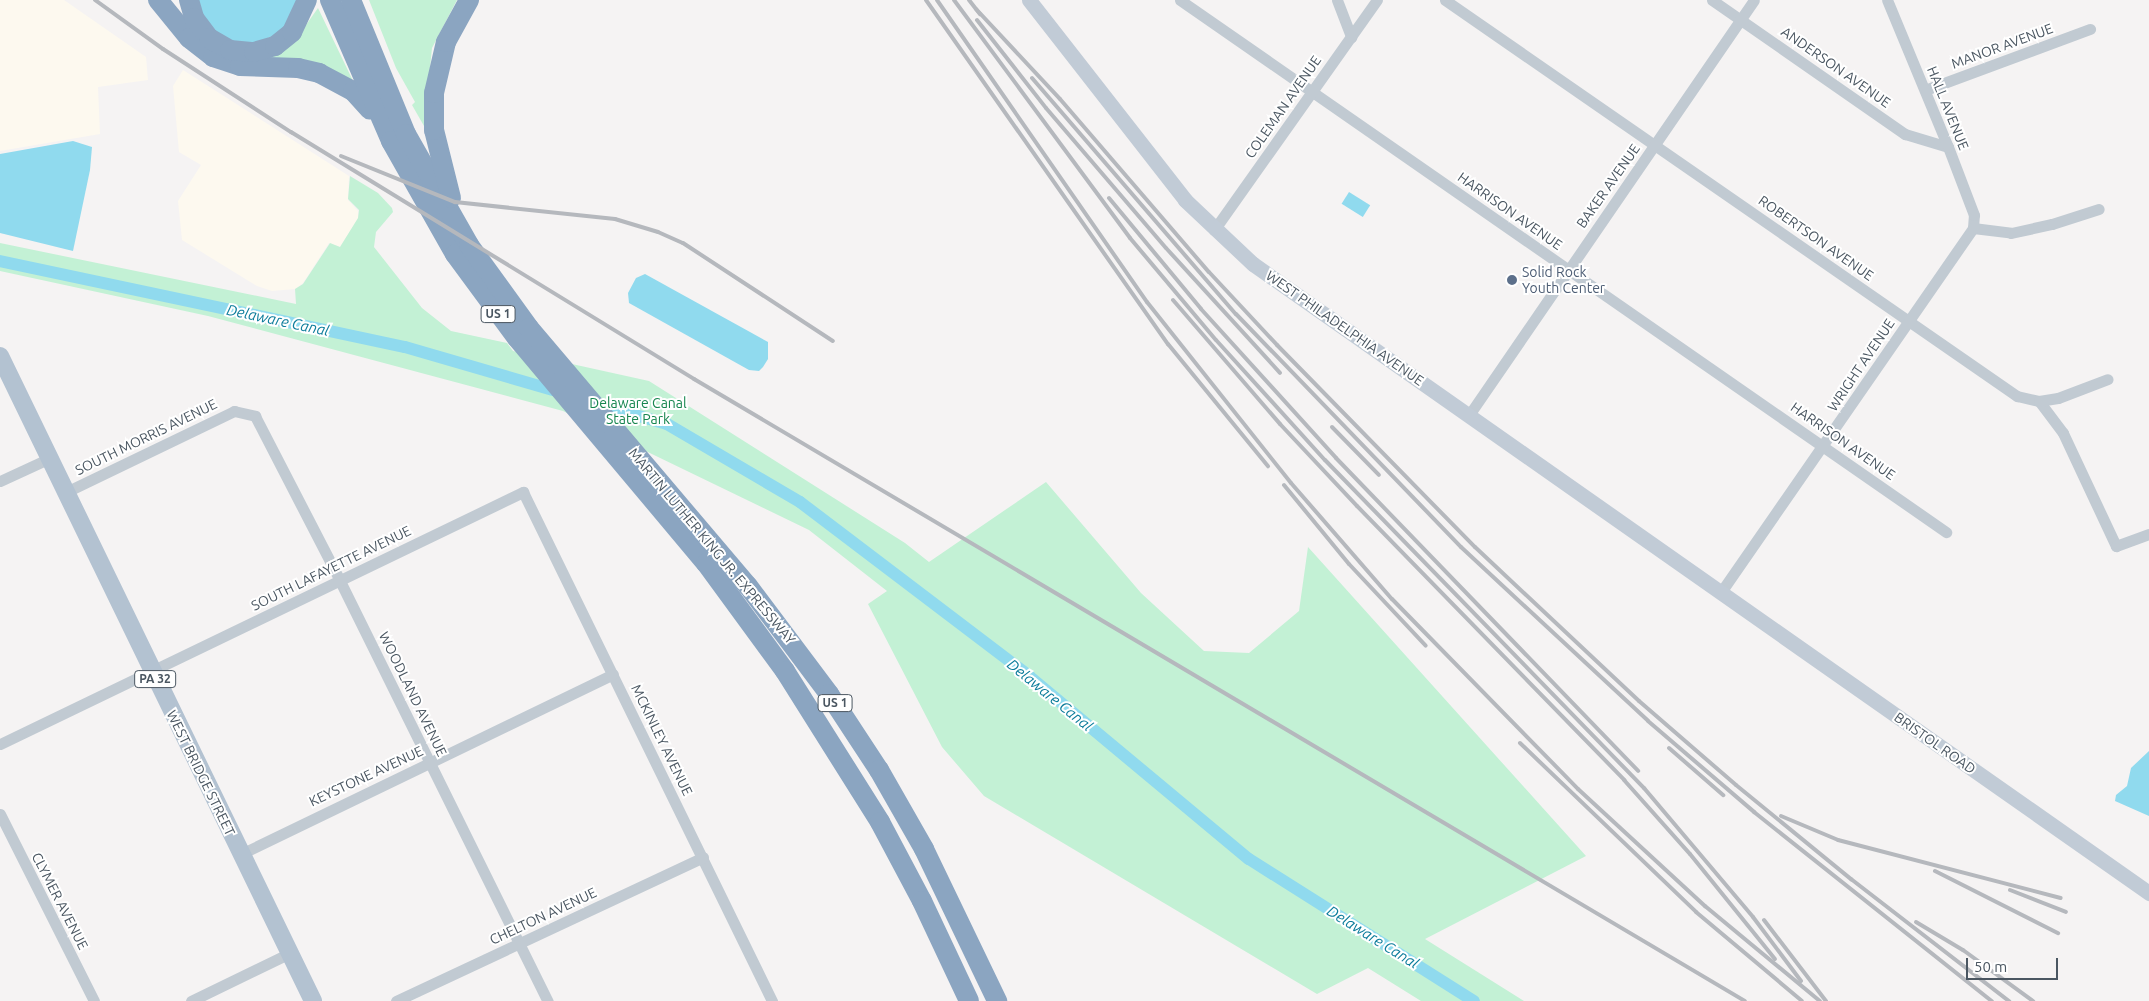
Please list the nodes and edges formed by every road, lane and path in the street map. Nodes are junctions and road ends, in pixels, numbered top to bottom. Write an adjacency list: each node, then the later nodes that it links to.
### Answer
1 (158, 0): 20 (highway)
2 (189, 0): 3 (highway)
3 (307, 0)
4 (330, 0): 20 (highway, MARTIN LUTHER KING JR. EXPRESSWAY / US 1)
5 (351, 0): 23 (highway, MARTIN LUTHER KING JR. EXPRESSWAY / US 1)
6 (468, 0): 27 (highway)
7 (1029, 0): 26 (main road, WEST PHILADELPHIA AVENUE)
8 (1180, 0): 19 (street, HARRISON AVENUE)
9 (1337, 0): 17 (street)
10 (1377, 0): 17 (street, COLEMAN AVENUE)
11 (1445, 0): 21 (street, ROBERTSON AVENUE)
12 (1712, 0): 15 (street, ANDERSON AVENUE)
13 (1754, 0): 15 (street, BAKER AVENUE)
14 (1887, 0): 18 (street, HALL AVENUE)
15 (1740, 19): 21 (street, BAKER AVENUE); 22 (street, ANDERSON AVENUE)
16 (2090, 29): 18 (street, MANOR AVENUE)
17 (1352, 37): 19 (street, COLEMAN AVENUE)
18 (1925, 90): 22 (street, HALL AVENUE)
19 (1312, 92): 26 (street, COLEMAN AVENUE); 28 (street, HARRISON AVENUE)
20 (391, 141): 23 (highway, MARTIN LUTHER KING JR. EXPRESSWAY / US 1)
21 (1654, 145): 28 (street, BAKER AVENUE); 29 (street, ROBERTSON AVENUE)
22 (1948, 147): 25 (street, HALL AVENUE)
23 (412, 163): 27 (highway, MARTIN LUTHER KING JR. EXPRESSWAY / US 1); 35 (highway, MARTIN LUTHER KING JR. EXPRESSWAY / US 1)
24 (2099, 209): 25 (street)
25 (1973, 228): 29 (street, WRIGHT AVENUE)
26 (1214, 230): 34 (main road, WEST PHILADELPHIA AVENUE)
27 (469, 245): 35 (highway, MARTIN LUTHER KING JR. EXPRESSWAY / US 1)
28 (1568, 270): 34 (street, BAKER AVENUE); 36 (street, HARRISON AVENUE)
29 (1909, 320): 32 (street, ROBERTSON AVENUE); 36 (street, WRIGHT AVENUE)
30 (0, 356): 37 (main road, WEST BRIDGE STREET / PA 32)
31 (2108, 379): 32 (street)
32 (2038, 401): 42 (street)
33 (240, 410): 39 (street, SOUTH MORRIS AVENUE); 43 (street, WOODLAND AVENUE)
34 (1469, 415): 44 (main road, WEST PHILADELPHIA AVENUE)
35 (615, 443): 61 (highway, MARTIN LUTHER KING JR. EXPRESSWAY / US 1); 62 (highway, MARTIN LUTHER KING JR. EXPRESSWAY / US 1)
36 (1824, 446): 41 (street, HARRISON AVENUE); 44 (street, WRIGHT AVENUE)
37 (50, 458): 38 (street); 39 (main road, WEST BRIDGE STREET / PA 32)
38 (0, 481)
39 (66, 492): 45 (main road, WEST BRIDGE STREET / PA 32)
40 (523, 492): 43 (street, SOUTH LAFAYETTE AVENUE); 46 (street, MCKINLEY AVENUE)
41 (1946, 532)
42 (2149, 534)
43 (340, 581): 45 (street, SOUTH LAFAYETTE AVENUE); 48 (street, WOODLAND AVENUE)
44 (1722, 592): 52 (main road, BRISTOL ROAD)
45 (152, 672): 47 (street, SOUTH LAFAYETTE AVENUE); 50 (main road, WEST BRIDGE STREET / PA 32)
46 (614, 674): 48 (street, KEYSTONE AVENUE); 51 (street, MCKINLEY AVENUE)
47 (0, 744)
48 (430, 763): 50 (street, KEYSTONE AVENUE); 53 (street, WOODLAND AVENUE)
49 (0, 814): 55 (street, CLYMER AVENUE)
50 (241, 854): 54 (main road, WEST BRIDGE STREET / PA 32)
51 (703, 857): 53 (street, CHELTON AVENUE); 60 (street, MCKINLEY AVENUE)
52 (2149, 893)
53 (520, 944): 58 (street, CHELTON AVENUE); 59 (street, WOODLAND AVENUE)
54 (290, 953): 56 (street); 57 (main road, WEST BRIDGE STREET / PA 32)
55 (94, 1001)
56 (191, 1001)
57 (313, 1001)
58 (396, 1001)
59 (548, 1001)
60 (772, 1001)
61 (969, 1001)
62 (997, 1001)

